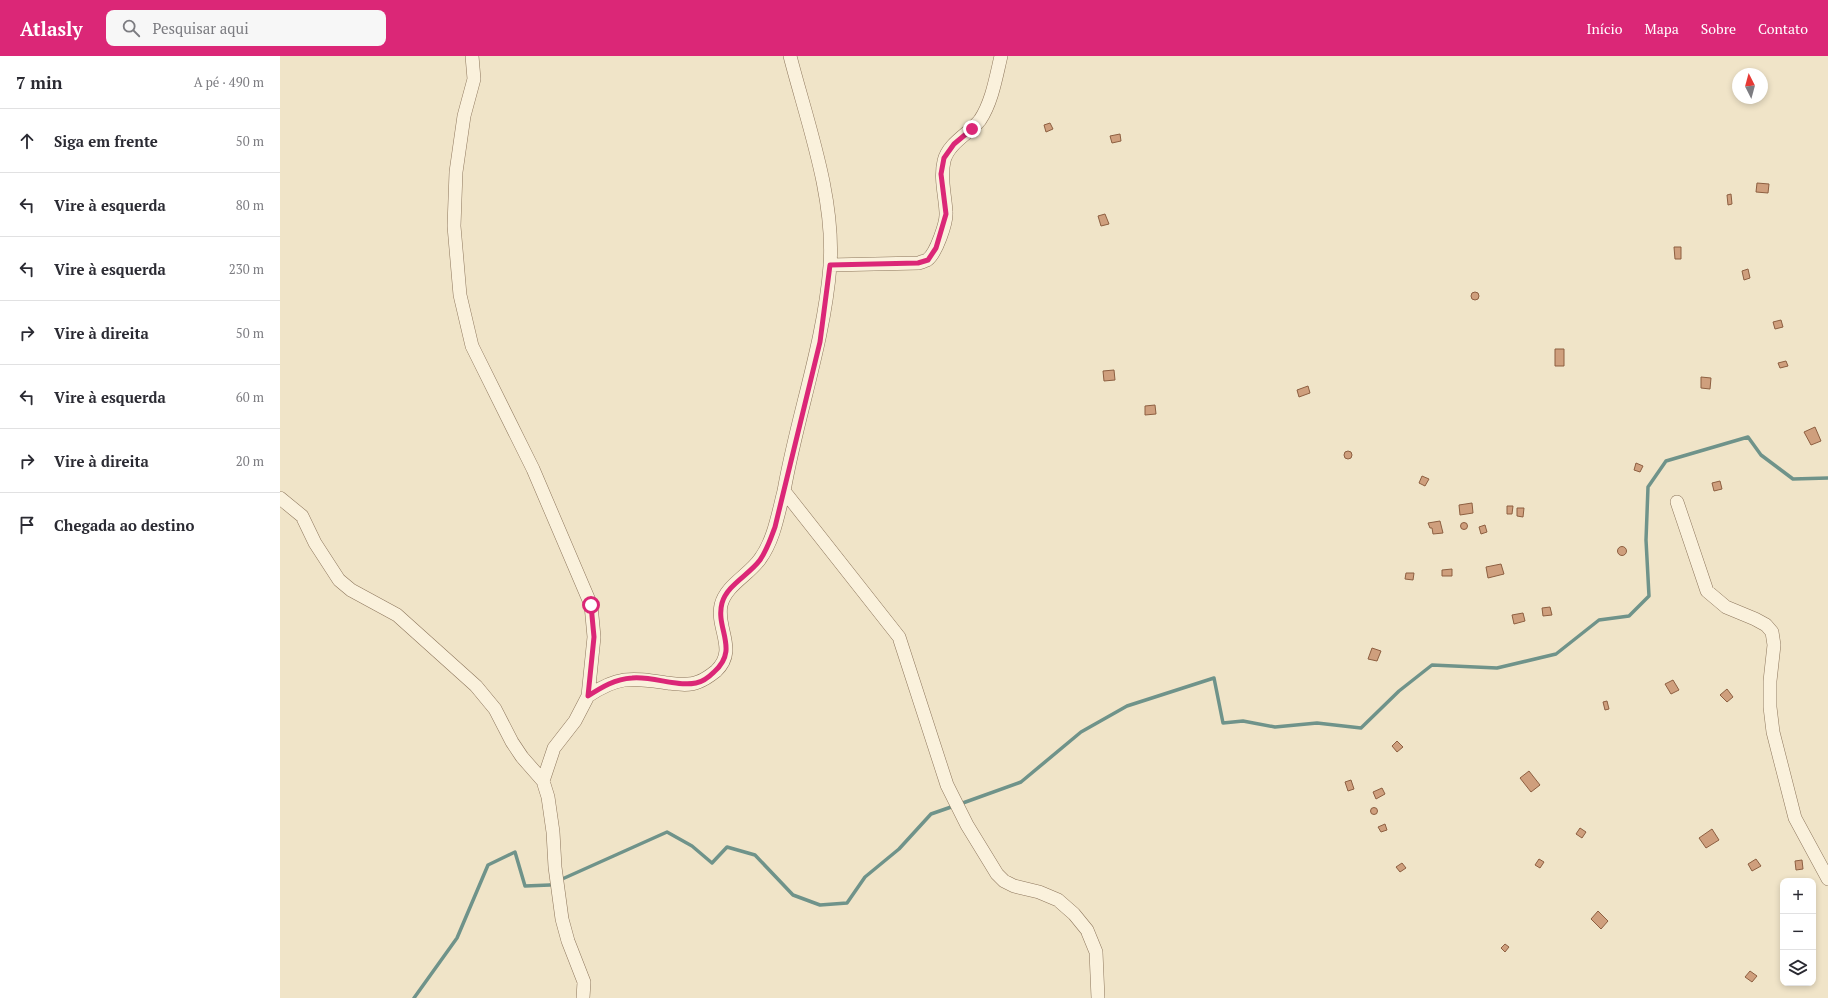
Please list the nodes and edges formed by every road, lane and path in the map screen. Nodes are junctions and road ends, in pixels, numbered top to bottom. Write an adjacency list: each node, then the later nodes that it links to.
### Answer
1 (472, 56): 8 (street)
2 (790, 56): 4 (street)
3 (1002, 56): 4 (street)
4 (830, 265): 5 (street)
5 (784, 491): 8 (street); 12 (street)
6 (280, 498): 9 (street)
7 (1677, 502): 10 (street)
8 (588, 696): 9 (street)
9 (543, 781): 11 (street)
10 (1828, 879)
11 (583, 998)
12 (1098, 998)

